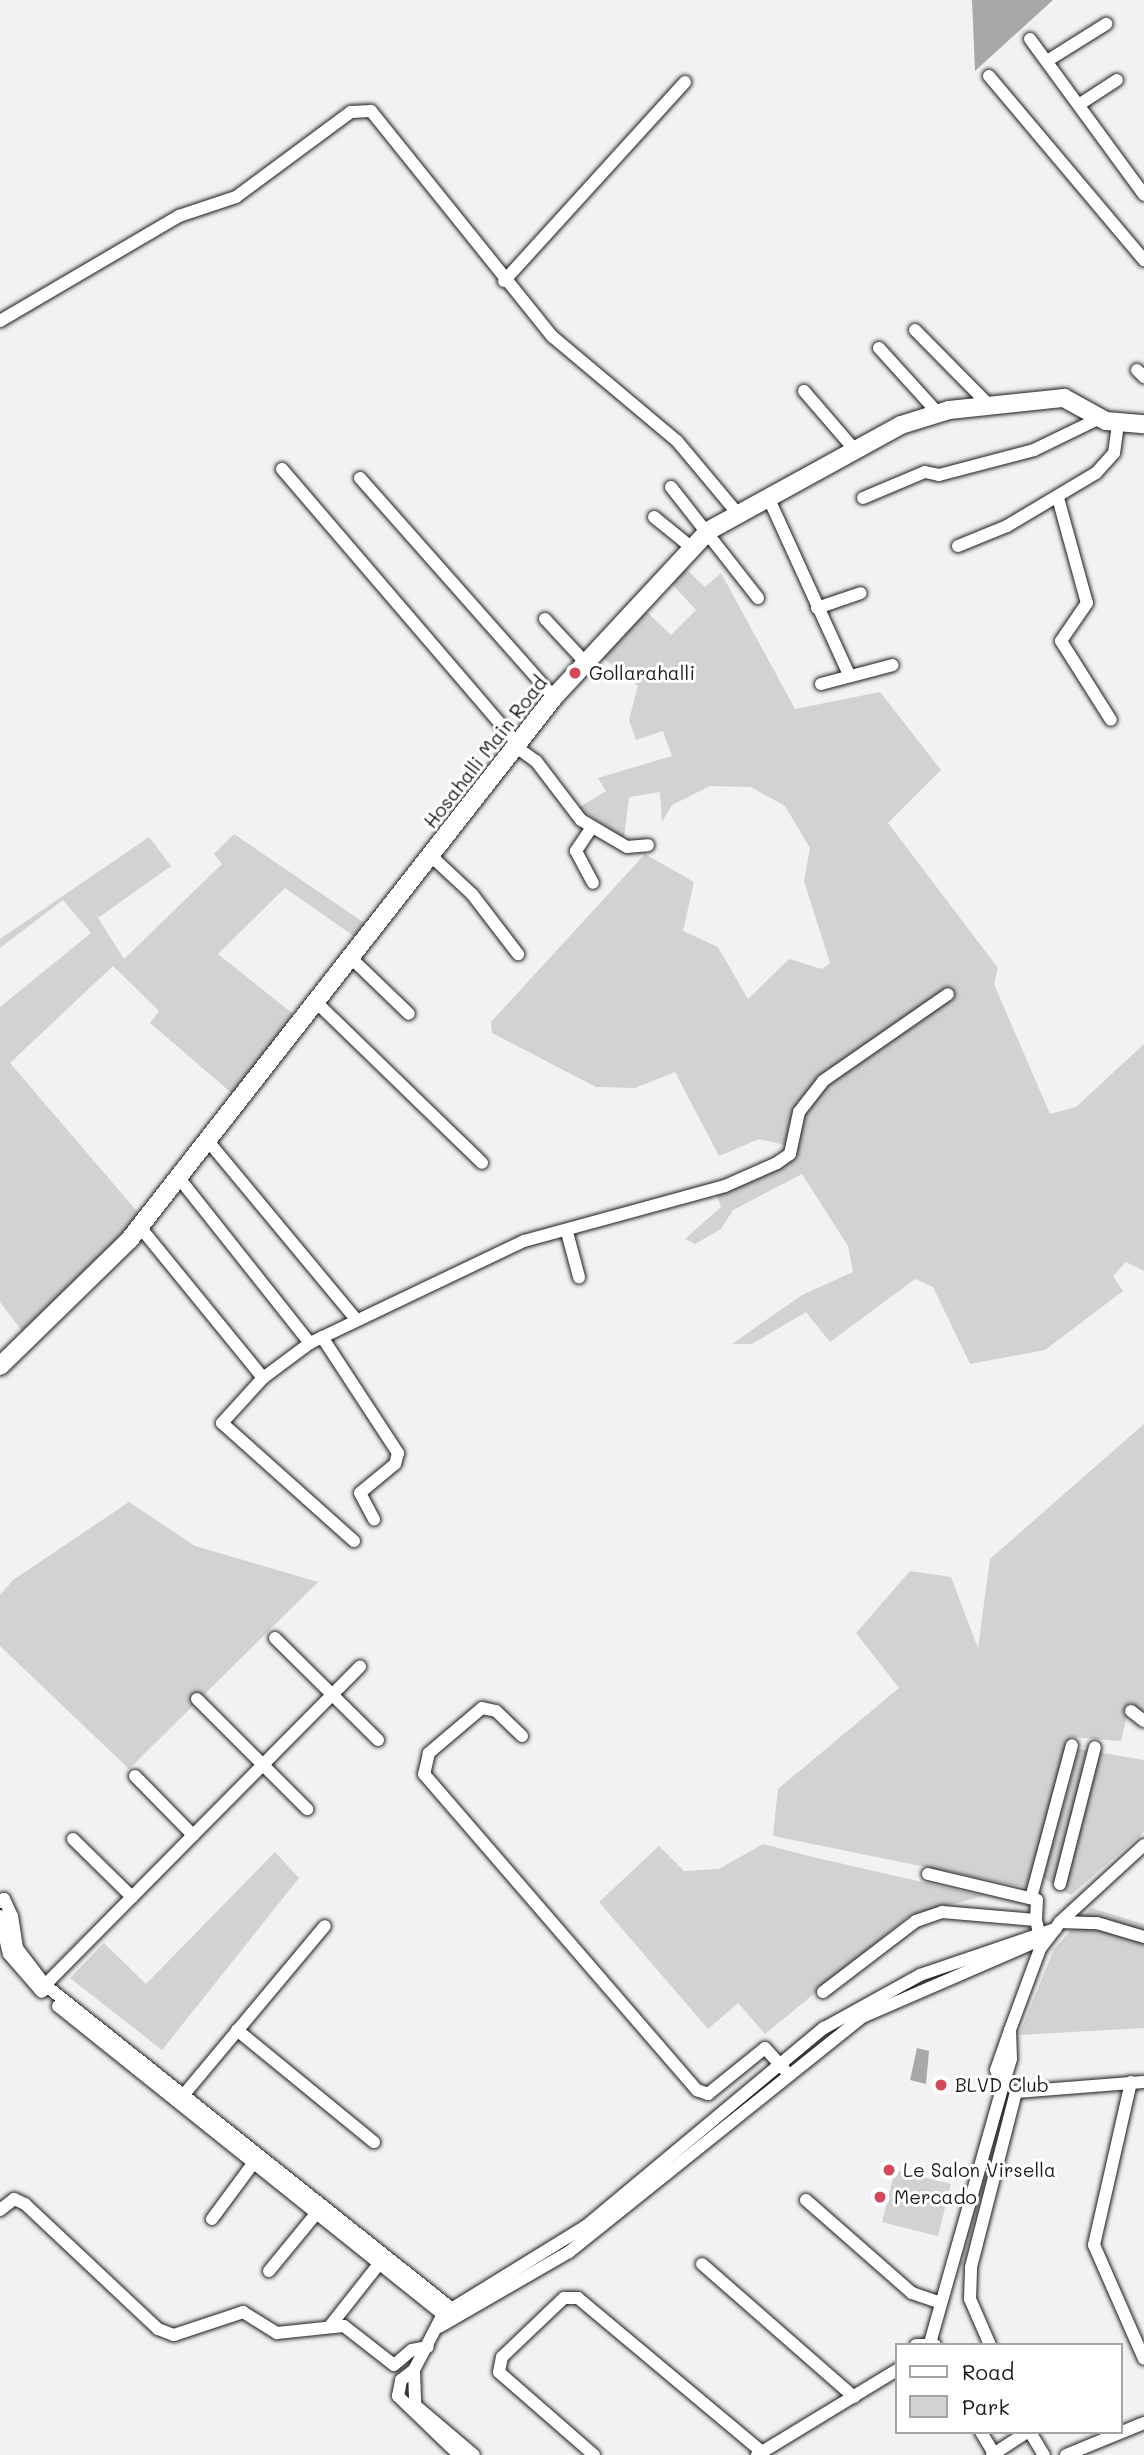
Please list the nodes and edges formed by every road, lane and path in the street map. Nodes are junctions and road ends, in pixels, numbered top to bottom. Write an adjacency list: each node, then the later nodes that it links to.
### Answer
1 (1106, 24): 3 (street)
2 (1030, 39): 3 (street)
3 (1048, 61): 7 (street)
4 (989, 76): 9 (street)
5 (1117, 80): 7 (street)
6 (685, 82): 10 (street)
7 (1080, 104): 8 (street)
8 (1144, 195)
9 (1144, 260)
10 (504, 281): 11 (street); 27 (street)
11 (0, 321)
12 (915, 330): 15 (street)
13 (879, 348): 16 (street)
14 (804, 391): 20 (street)
15 (989, 405): 16 (street, Hosahalli Main Road); 17 (street, Hosahalli Main Road)
16 (938, 414): 20 (street, Hosahalli Main Road)
17 (1100, 418): 18 (street, Hosahalli Main Road); 25 (street)
18 (1118, 424): 19 (street, Hosahalli Main Road); 26 (street)
19 (1144, 424)
20 (855, 450): 24 (street, Hosahalli Main Road)
21 (282, 469): 42 (street)
22 (360, 478): 40 (street)
23 (671, 487): 29 (street)
24 (768, 497): 27 (street, Hosahalli Main Road); 34 (street)
25 (863, 498)
26 (1058, 498): 30 (street); 41 (street)
27 (738, 514): 29 (street, Hosahalli Main Road)
28 (654, 517): 31 (street)
29 (708, 531): 31 (street, Hosahalli Main Road); 33 (street)
30 (958, 545)
31 (692, 548): 36 (street, Hosahalli Main Road)
32 (861, 593): 34 (street)
33 (758, 598)
34 (817, 608): 38 (street)
35 (545, 619): 36 (street)
36 (585, 662): 40 (street, Hosahalli Main Road)
37 (893, 665): 38 (street)
38 (849, 675): 39 (street)
39 (821, 684)
40 (554, 697): 42 (street, Hosahalli Main Road)
41 (1111, 720)
42 (516, 745): 43 (street); 45 (street, Hosahalli Main Road)
43 (592, 827): 44 (street); 46 (street)
44 (648, 845)
45 (430, 855): 47 (street); 48 (street, Hosahalli Main Road)
46 (593, 883)
47 (518, 954)
48 (349, 956): 50 (street, Hosahalli Main Road); 51 (street)
49 (948, 994): 56 (street)
50 (314, 1000): 52 (street, Hosahalli Main Road); 53 (street)
51 (409, 1014)
52 (208, 1141): 54 (street, Hosahalli Main Road); 58 (street)
53 (482, 1164)
54 (179, 1178): 55 (street, Hosahalli Main Road); 59 (street)
55 (140, 1227): 60 (street, Hosahalli Main Road); 61 (street)
56 (567, 1232): 57 (street); 58 (street)
57 (579, 1277)
58 (356, 1319): 59 (street)
59 (316, 1340): 61 (street); 62 (street)
60 (0, 1367)
61 (263, 1378): 63 (street)
62 (374, 1519)
63 (354, 1541)
64 (275, 1638): 66 (street)
65 (360, 1667): 66 (street)
66 (332, 1695): 71 (street); 74 (street)
67 (197, 1699): 74 (street)
68 (1131, 1711): 69 (street)
69 (1144, 1721)
70 (522, 1736): 92 (street)
71 (378, 1740)
72 (1072, 1745): 83 (street)
73 (1096, 1747): 81 (street)
74 (263, 1765): 76 (street); 77 (street)
75 (135, 1776): 77 (street)
76 (307, 1809)
77 (193, 1835): 82 (street)
78 (73, 1839): 82 (street)
79 (1144, 1845): 87 (street)
80 (928, 1874): 83 (street)
81 (1060, 1884)
82 (132, 1897): 89 (street)
83 (1031, 1898): 87 (street)
84 (2, 1900): 89 (street)
85 (0, 1916): 89 (street)
86 (325, 1926): 91 (street)
87 (1048, 1928): 88 (street); 90 (street); 92 (street); 104 (street)
88 (1144, 1937)
89 (42, 1987): 94 (street); 96 (street)
90 (823, 1992)
91 (237, 2031): 94 (street); 95 (street)
92 (785, 2070): 105 (street); 107 (street)
93 (1137, 2082): 109 (street); 111 (street)
94 (181, 2098): 105 (street)
95 (374, 2142)
96 (252, 2165): 99 (street); 100 (street)
97 (806, 2200): 104 (street)
98 (0, 2210): 106 (street)
99 (315, 2214): 101 (street); 103 (street)
100 (212, 2219)
101 (379, 2264): 105 (street); 106 (street)
102 (702, 2264): 114 (street)
103 (270, 2271)
104 (938, 2302): 108 (street)
105 (447, 2311): 107 (street)
106 (330, 2326): 110 (street)
107 (439, 2327): 110 (street)
108 (933, 2343)
109 (989, 2343)
110 (428, 2347): 112 (street)
111 (1144, 2359)
112 (414, 2370): 122 (street); 123 (street)
113 (895, 2371): 114 (street)
114 (854, 2398): 121 (street)
115 (1144, 2423): 116 (street)
116 (1123, 2432)
117 (982, 2434): 125 (street)
118 (1026, 2434): 125 (street)
119 (1030, 2434): 126 (street)
120 (1117, 2434): 127 (street)
121 (759, 2453): 124 (street)
122 (459, 2455)
123 (474, 2455)
124 (594, 2455)
125 (994, 2455)
126 (1044, 2455)
127 (1066, 2455)

